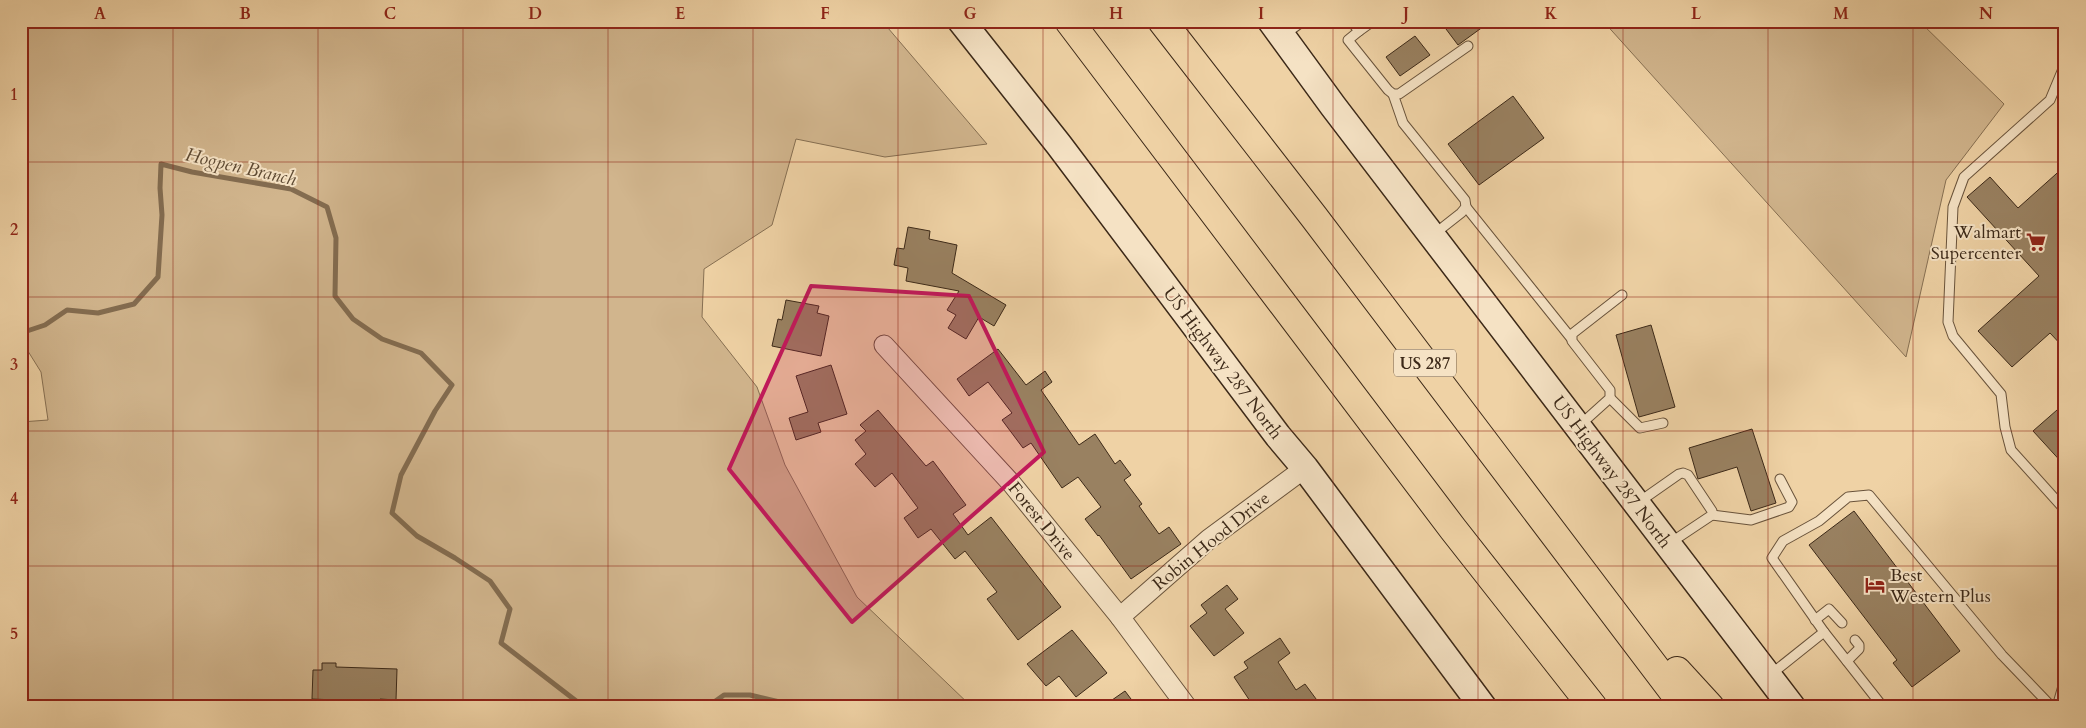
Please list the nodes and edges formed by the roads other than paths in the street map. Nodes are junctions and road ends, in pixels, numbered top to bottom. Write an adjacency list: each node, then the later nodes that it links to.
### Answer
1 (961, 21): 20 (main road, US Highway 287 North)
2 (1069, 21): 37 (highway)
3 (1162, 21): 31 (highway, US 287)
4 (1303, 21): 7 (lane)
5 (1351, 21): 8 (lane)
6 (1373, 21): 8 (lane)
7 (1277, 29): 13 (main road, US Highway 287 North)
8 (1359, 32): 11 (lane)
9 (1468, 46): 11 (lane)
10 (2065, 64): 23 (lane)
11 (1393, 94): 12 (lane)
12 (1466, 207): 13 (lane); 15 (lane)
13 (1432, 236): 19 (main road, US Highway 287 North)
14 (1622, 295): 15 (lane)
15 (1571, 338): 17 (lane)
16 (884, 345): 26 (street, Forest Drive)
17 (1610, 398): 18 (lane); 19 (lane)
18 (1663, 423)
19 (1578, 427): 22 (main road, US Highway 287 North)
20 (1305, 468): 26 (street, Robin Hood Drive); 36 (main road, US Highway 287 North)
21 (1780, 478): 24 (lane)
22 (1637, 504): 24 (lane); 25 (main road, US Highway 287 North)
23 (2065, 510)
24 (1712, 515): 25 (lane)
25 (1668, 545): 33 (main road, US Highway 287 North)
26 (1120, 617): 35 (street, Forest Drive)
27 (1816, 620): 28 (lane); 29 (lane); 42 (lane)
28 (1842, 624)
29 (1824, 632): 32 (lane); 33 (lane)
30 (1855, 640): 32 (lane)
31 (1642, 650): 38 (highway, US 287); 39 (highway)
32 (1847, 661): 41 (lane)
33 (1769, 676): 40 (main road, US Highway 287 North)
34 (2065, 679): 43 (lane)
35 (1187, 707)
36 (1483, 707)
37 (1593, 707)
38 (1685, 707)
39 (1710, 707)
40 (1792, 707)
41 (1883, 707)
42 (2052, 707)
43 (2057, 707)

